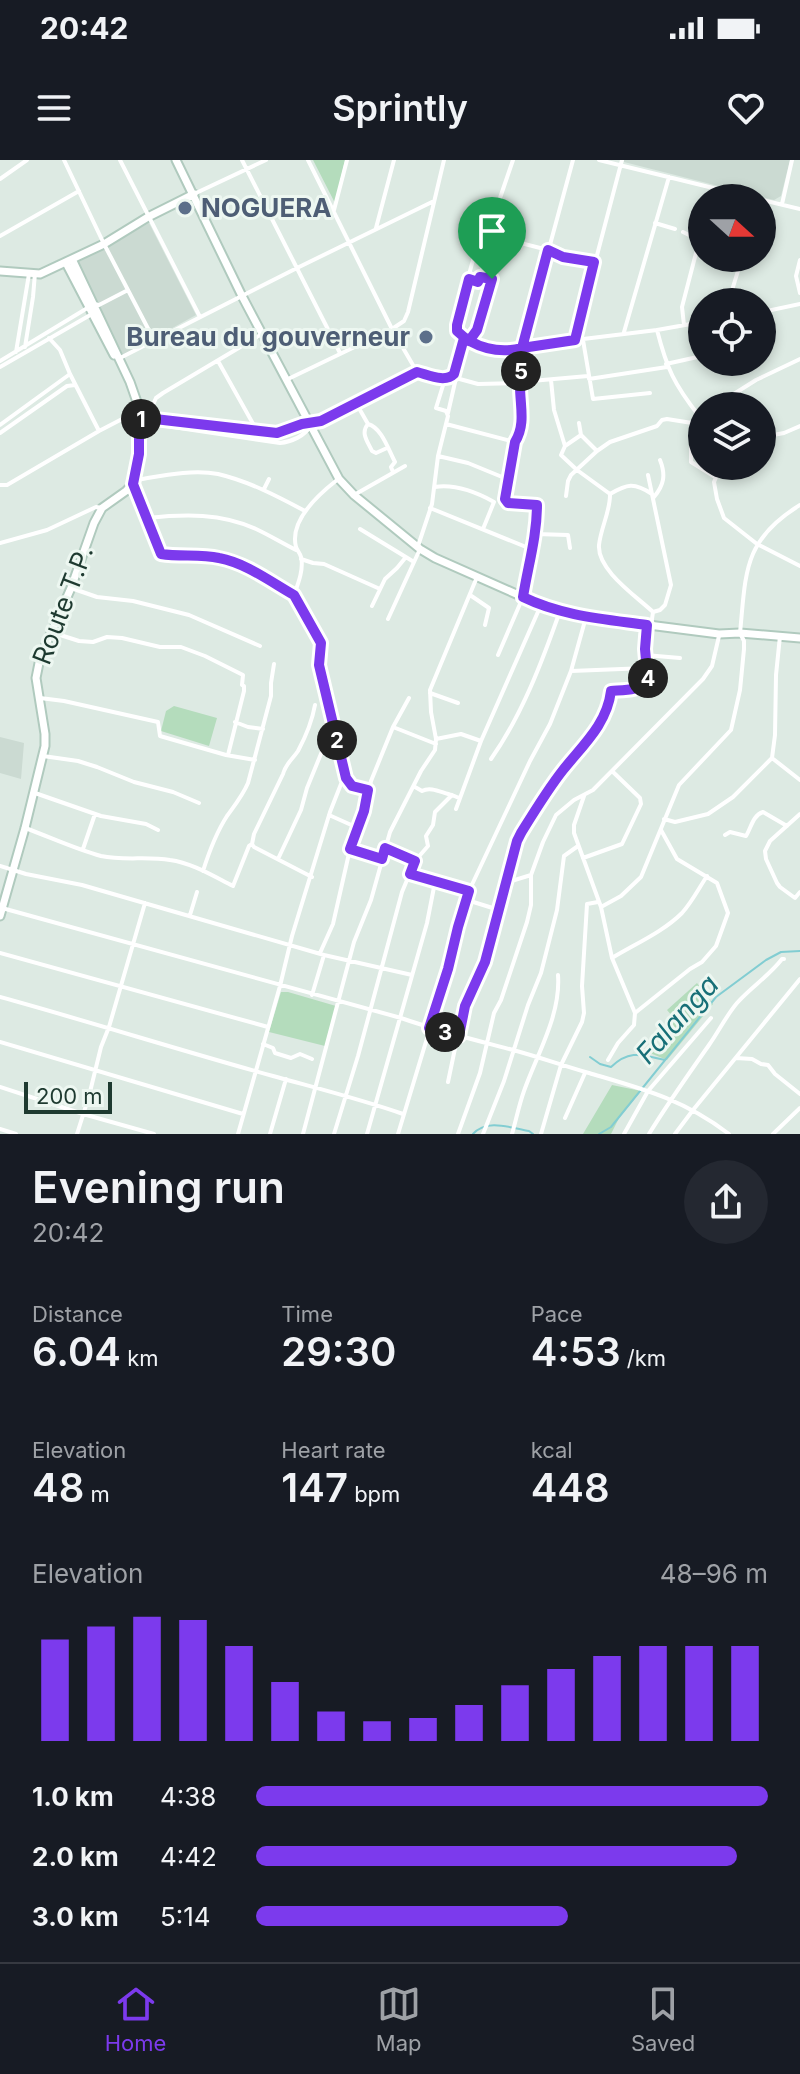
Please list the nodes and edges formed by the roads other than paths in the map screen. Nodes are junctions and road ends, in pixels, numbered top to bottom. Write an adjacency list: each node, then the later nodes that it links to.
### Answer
1 (37, 160): 15 (street)
2 (72, 160): 16 (street)
3 (120, 160): 30 (street)
4 (176, 160): 24 (street)
5 (242, 160): 19 (street)
6 (266, 160): 19 (street)
7 (308, 160): 29 (street)
8 (347, 160): 29 (street)
9 (394, 160): 32 (street)
10 (444, 160): 25 (street)
11 (513, 160): 33 (street)
12 (573, 160): 40 (street)
13 (599, 160): 18 (street)
14 (792, 160): 17 (street); 27 (street)
15 (26, 161): 21 (street)
16 (65, 162): 23 (street)
17 (800, 162)
18 (622, 163): 20 (street); 43 (street)
19 (247, 169): 24 (street); 44 (street)
20 (669, 177): 22 (street); 31 (street)
21 (0, 179)
22 (697, 184)
23 (79, 191): 37 (street); 39 (street)
24 (194, 194): 30 (street); 53 (street)
25 (434, 201): 32 (street); 61 (street)
26 (776, 203): 27 (street)
27 (782, 204): 28 (street)
28 (800, 209)
29 (334, 210): 38 (street)
30 (148, 217): 39 (street); 57 (street)
31 (655, 223): 34 (street); 63 (street)
32 (376, 228): 38 (street)
33 (493, 229): 48 (street); 49 (street)
34 (675, 229)
35 (683, 232): 36 (street)
36 (688, 234)
37 (0, 236)
38 (350, 242): 44 (street); 61 (street)
39 (104, 244): 42 (street); 51 (street)
40 (548, 250): 43 (street); 50 (street); 70 (street)
41 (800, 260): 52 (street)
42 (69, 261): 46 (street); 55 (street)
43 (594, 262): 58 (street)
44 (297, 268): 53 (street); 73 (street)
45 (0, 271): 46 (street)
46 (32, 272): 71 (street); 72 (street)
47 (691, 272): 60 (street)
48 (480, 277): 49 (street); 50 (street)
49 (469, 279): 66 (street)
50 (492, 279): 66 (street)
51 (128, 290): 55 (street); 68 (street)
52 (800, 293)
53 (242, 296): 57 (street); 64 (street)
54 (800, 304): 56 (street)
55 (94, 309): 65 (street); 71 (street); 75 (street)
56 (776, 309)
57 (200, 317): 68 (street)
58 (579, 321): 67 (street); 69 (street)
59 (688, 325): 60 (street)
60 (684, 326): 62 (street)
61 (392, 329): 73 (street); 81 (street)
62 (657, 330): 63 (street); 80 (street)
63 (624, 333): 67 (street)
64 (262, 334): 78 (street); 85 (street)
65 (49, 338): 71 (street); 82 (street)
66 (467, 339): 70 (street); 83 (street)
67 (585, 339): 69 (street); 84 (street)
68 (154, 340): 75 (street)
69 (575, 340): 70 (street)
70 (522, 348): 87 (street)
71 (24, 351): 72 (street); 74 (street)
72 (16, 352): 74 (street); 79 (street)
73 (340, 353): 85 (street)
74 (15, 358): 79 (street)
75 (118, 359): 96 (street)
76 (800, 359): 89 (street)
77 (688, 360): 80 (street)
78 (218, 361): 96 (street); 105 (street)
79 (0, 364)
80 (667, 366): 84 (street); 93 (street)
81 (417, 372): 83 (street); 94 (street)
82 (70, 374): 88 (street); 91 (street)
83 (451, 378): 87 (street); 95 (street); 95 (street)
84 (588, 378): 86 (street); 90 (street)
85 (285, 380): 99 (street)
86 (551, 380): 87 (street); 110 (street)
87 (520, 383): 109 (street)
88 (75, 385): 92 (street); 104 (street)
89 (737, 392)
90 (650, 393)
91 (41, 395): 92 (street); 102 (street)
92 (44, 402): 106 (street)
93 (688, 402)
94 (356, 403): 99 (street); 100 (street)
95 (448, 413): 101 (street)
96 (143, 418): 99 (street); 104 (street); 105 (street); 123 (street)
97 (579, 423): 108 (street)
98 (688, 423): 112 (street)
99 (311, 424): 105 (street); 120 (street)
100 (368, 424): 111 (street); 111 (street)
101 (446, 424): 109 (street); 113 (street)
102 (0, 425)
103 (800, 426): 107 (street)
104 (99, 431): 124 (street)
105 (257, 431)
106 (0, 433)
107 (776, 434)
108 (581, 435): 110 (street); 112 (street)
109 (515, 442): 121 (street)
110 (565, 446): 116 (street)
111 (387, 448): 117 (street)
112 (597, 451): 116 (street)
113 (438, 456): 121 (street); 125 (street)
114 (660, 460): 130 (street)
115 (405, 466): 117 (street)
116 (577, 470): 127 (street); 129 (street)
117 (393, 472): 128 (street)
118 (648, 475): 130 (street)
119 (269, 479): 126 (street)
120 (339, 479): 128 (street); 134 (street)
121 (507, 479): 138 (street)
122 (715, 480): 140 (street)
123 (133, 482): 126 (street); 132 (street, Route T.P.); 135 (street)
124 (0, 485)
125 (435, 487): 133 (street); 137 (street)
126 (264, 489): 134 (street)
127 (610, 494): 130 (street); 158 (street)
128 (354, 495): 141 (street)
129 (566, 496)
130 (653, 496): 158 (street)
131 (800, 505): 140 (street)
132 (102, 508): 139 (street); 150 (street, Route T.P.)
133 (430, 508): 137 (street); 141 (street)
134 (305, 511): 144 (street)
135 (147, 518): 144 (street); 152 (street)
136 (360, 529): 145 (street)
137 (483, 529): 143 (street)
138 (536, 534): 142 (street); 143 (street)
139 (0, 543)
140 (757, 544): 148 (street); 164 (street)
141 (419, 548): 147 (street); 149 (street)
142 (570, 548)
143 (531, 549): 154 (street)
144 (296, 550): 146 (street)
145 (406, 557): 147 (street); 151 (street)
146 (301, 559): 151 (street); 152 (street)
147 (414, 562): 160 (street)
148 (800, 566)
149 (477, 577): 153 (street); 154 (street)
150 (71, 588): 163 (street, Route T.P.); 168 (street)
151 (380, 589): 156 (street)
152 (294, 595): 192 (street)
153 (470, 595): 161 (street); 175 (street)
154 (523, 597): 155 (street); 169 (street)
155 (541, 605): 157 (street); 184 (street)
156 (372, 606)
157 (560, 611): 159 (street); 189 (street)
158 (653, 612): 162 (street)
159 (586, 617): 162 (street); 174 (street)
160 (388, 619)
161 (485, 625)
162 (649, 625): 165 (street); 170 (street)
163 (51, 632): 176 (street, Route T.P.); 180 (street)
164 (740, 633): 165 (street); 166 (street); 205 (street)
165 (719, 634): 191 (street)
166 (780, 636): 167 (street); 188 (street)
167 (800, 638)
168 (260, 646)
169 (498, 655)
170 (645, 655): 171 (street); 173 (street)
171 (680, 658)
172 (274, 664): 182 (street)
173 (647, 668): 174 (street); 229 (street)
174 (571, 671): 230 (street)
175 (430, 693): 178 (street); 185 (street)
176 (39, 698): 186 (street); 187 (street, Route T.P.)
177 (409, 698): 181 (street)
178 (458, 703)
179 (315, 705): 212 (street)
180 (235, 722): 182 (street); 186 (street)
181 (393, 727): 185 (street); 195 (street)
182 (263, 729): 190 (street)
183 (325, 735): 218 (street)
184 (481, 741): 185 (street); 199 (street)
185 (436, 742): 194 (street)
186 (228, 755): 190 (street)
187 (43, 756): 196 (street, Route T.P.); 200 (street)
188 (772, 758): 193 (street); 205 (street)
189 (491, 759)
190 (255, 760): 223 (street)
191 (612, 771): 198 (street); 217 (street)
192 (346, 778): 195 (street); 204 (street)
193 (800, 780)
194 (415, 787): 197 (street); 214 (street)
195 (368, 790): 208 (street)
196 (33, 793): 202 (street); 207 (street, Route T.P.)
197 (452, 795): 199 (street); 220 (street)
198 (584, 796): 213 (street); 225 (street)
199 (459, 798): 201 (street)
200 (199, 803)
201 (456, 809)
202 (95, 814): 209 (street); 215 (street)
203 (800, 814): 206 (street)
204 (329, 815): 208 (street); 227 (street)
205 (664, 819): 210 (street)
206 (787, 826): 211 (street); 232 (street)
207 (25, 828): 215 (street); 222 (street, Route T.P.)
208 (358, 828): 216 (street)
209 (158, 830)
210 (661, 830): 226 (street); 235 (street)
211 (725, 835)
212 (252, 844): 218 (street); 223 (street)
213 (578, 846): 217 (street); 266 (street)
214 (385, 848): 219 (street); 220 (street)
215 (83, 849): 223 (street)
216 (350, 849): 219 (street); 242 (street)
217 (583, 858): 235 (street)
218 (278, 859): 227 (street)
219 (382, 859): 245 (street)
220 (415, 861): 224 (street)
221 (0, 866): 222 (street)
222 (14, 870): 234 (street); 236 (street, Route T.P.)
223 (203, 871)
224 (410, 874): 228 (street); 246 (street)
225 (531, 875): 229 (street); 264 (street)
226 (707, 876): 243 (street); 256 (street)
227 (312, 877): 240 (street)
228 (435, 882): 230 (street); 247 (street)
229 (508, 882): 237 (street)
230 (469, 891): 233 (street)
231 (197, 892): 238 (street)
232 (800, 892)
233 (466, 900): 237 (street); 261 (street)
234 (145, 903): 238 (street); 239 (street)
235 (599, 904): 243 (street); 271 (street)
236 (1, 910): 239 (street)
237 (499, 910): 262 (street)
238 (190, 915): 240 (street)
239 (133, 944): 250 (street); 251 (street)
240 (290, 945): 242 (street); 251 (street)
241 (0, 953): 250 (street)
242 (322, 954): 245 (street); 252 (street)
243 (612, 958): 256 (street)
244 (784, 959): 282 (street)
245 (348, 961): 246 (street); 254 (street)
246 (381, 968): 247 (street); 255 (street)
247 (412, 975): 257 (street)
248 (558, 975): 267 (street)
249 (800, 979): 268 (street)
250 (120, 986): 259 (street); 260 (street)
251 (280, 986): 252 (street); 260 (street)
252 (312, 995): 254 (street)
253 (0, 997): 259 (street)
254 (339, 1002): 255 (street); 278 (street)
255 (371, 1011): 257 (street); 281 (street)
256 (635, 1013): 270 (street)
257 (401, 1018): 261 (street); 283 (street)
258 (711, 1018): 279 (street)
259 (109, 1027): 272 (street); 273 (street)
260 (268, 1027): 265 (street)
261 (429, 1028): 262 (street); 288 (street)
262 (459, 1036): 264 (street); 276 (street)
263 (0, 1042): 272 (street)
264 (487, 1043): 266 (street); 301 (street)
265 (263, 1044): 269 (street); 273 (street)
266 (515, 1050): 267 (street); 302 (street)
267 (537, 1057): 271 (street); 291 (street)
268 (736, 1058): 280 (street); 285 (street)
269 (312, 1059)
270 (608, 1060)
271 (561, 1065): 274 (street); 303 (street)
272 (96, 1071): 286 (street); 287 (street)
273 (256, 1071): 275 (street); 287 (street)
274 (586, 1072): 279 (street); 289 (street)
275 (286, 1079): 278 (street); 296 (street)
276 (448, 1082)
277 (0, 1087): 286 (street)
278 (317, 1087): 281 (street); 297 (street)
279 (645, 1089): 282 (street); 304 (street)
280 (800, 1094)
281 (345, 1096): 283 (street); 298 (street)
282 (671, 1098): 285 (street); 305 (street)
283 (376, 1104): 288 (street); 299 (street)
284 (800, 1108): 308 (street)
285 (693, 1110): 306 (street); 307 (street)
286 (83, 1114): 293 (street); 294 (street)
287 (244, 1114): 295 (street)
288 (403, 1114): 300 (street)
289 (565, 1118)
290 (0, 1129): 292 (street)
291 (513, 1130)
292 (16, 1134)
293 (77, 1134)
294 (154, 1134)
295 (238, 1134)
296 (270, 1134)
297 (303, 1134)
298 (334, 1134)
299 (367, 1134)
300 (398, 1134)
301 (458, 1134)
302 (483, 1134)
303 (541, 1134)
304 (624, 1134)
305 (649, 1134)
306 (675, 1134)
307 (729, 1134)
308 (773, 1134)

